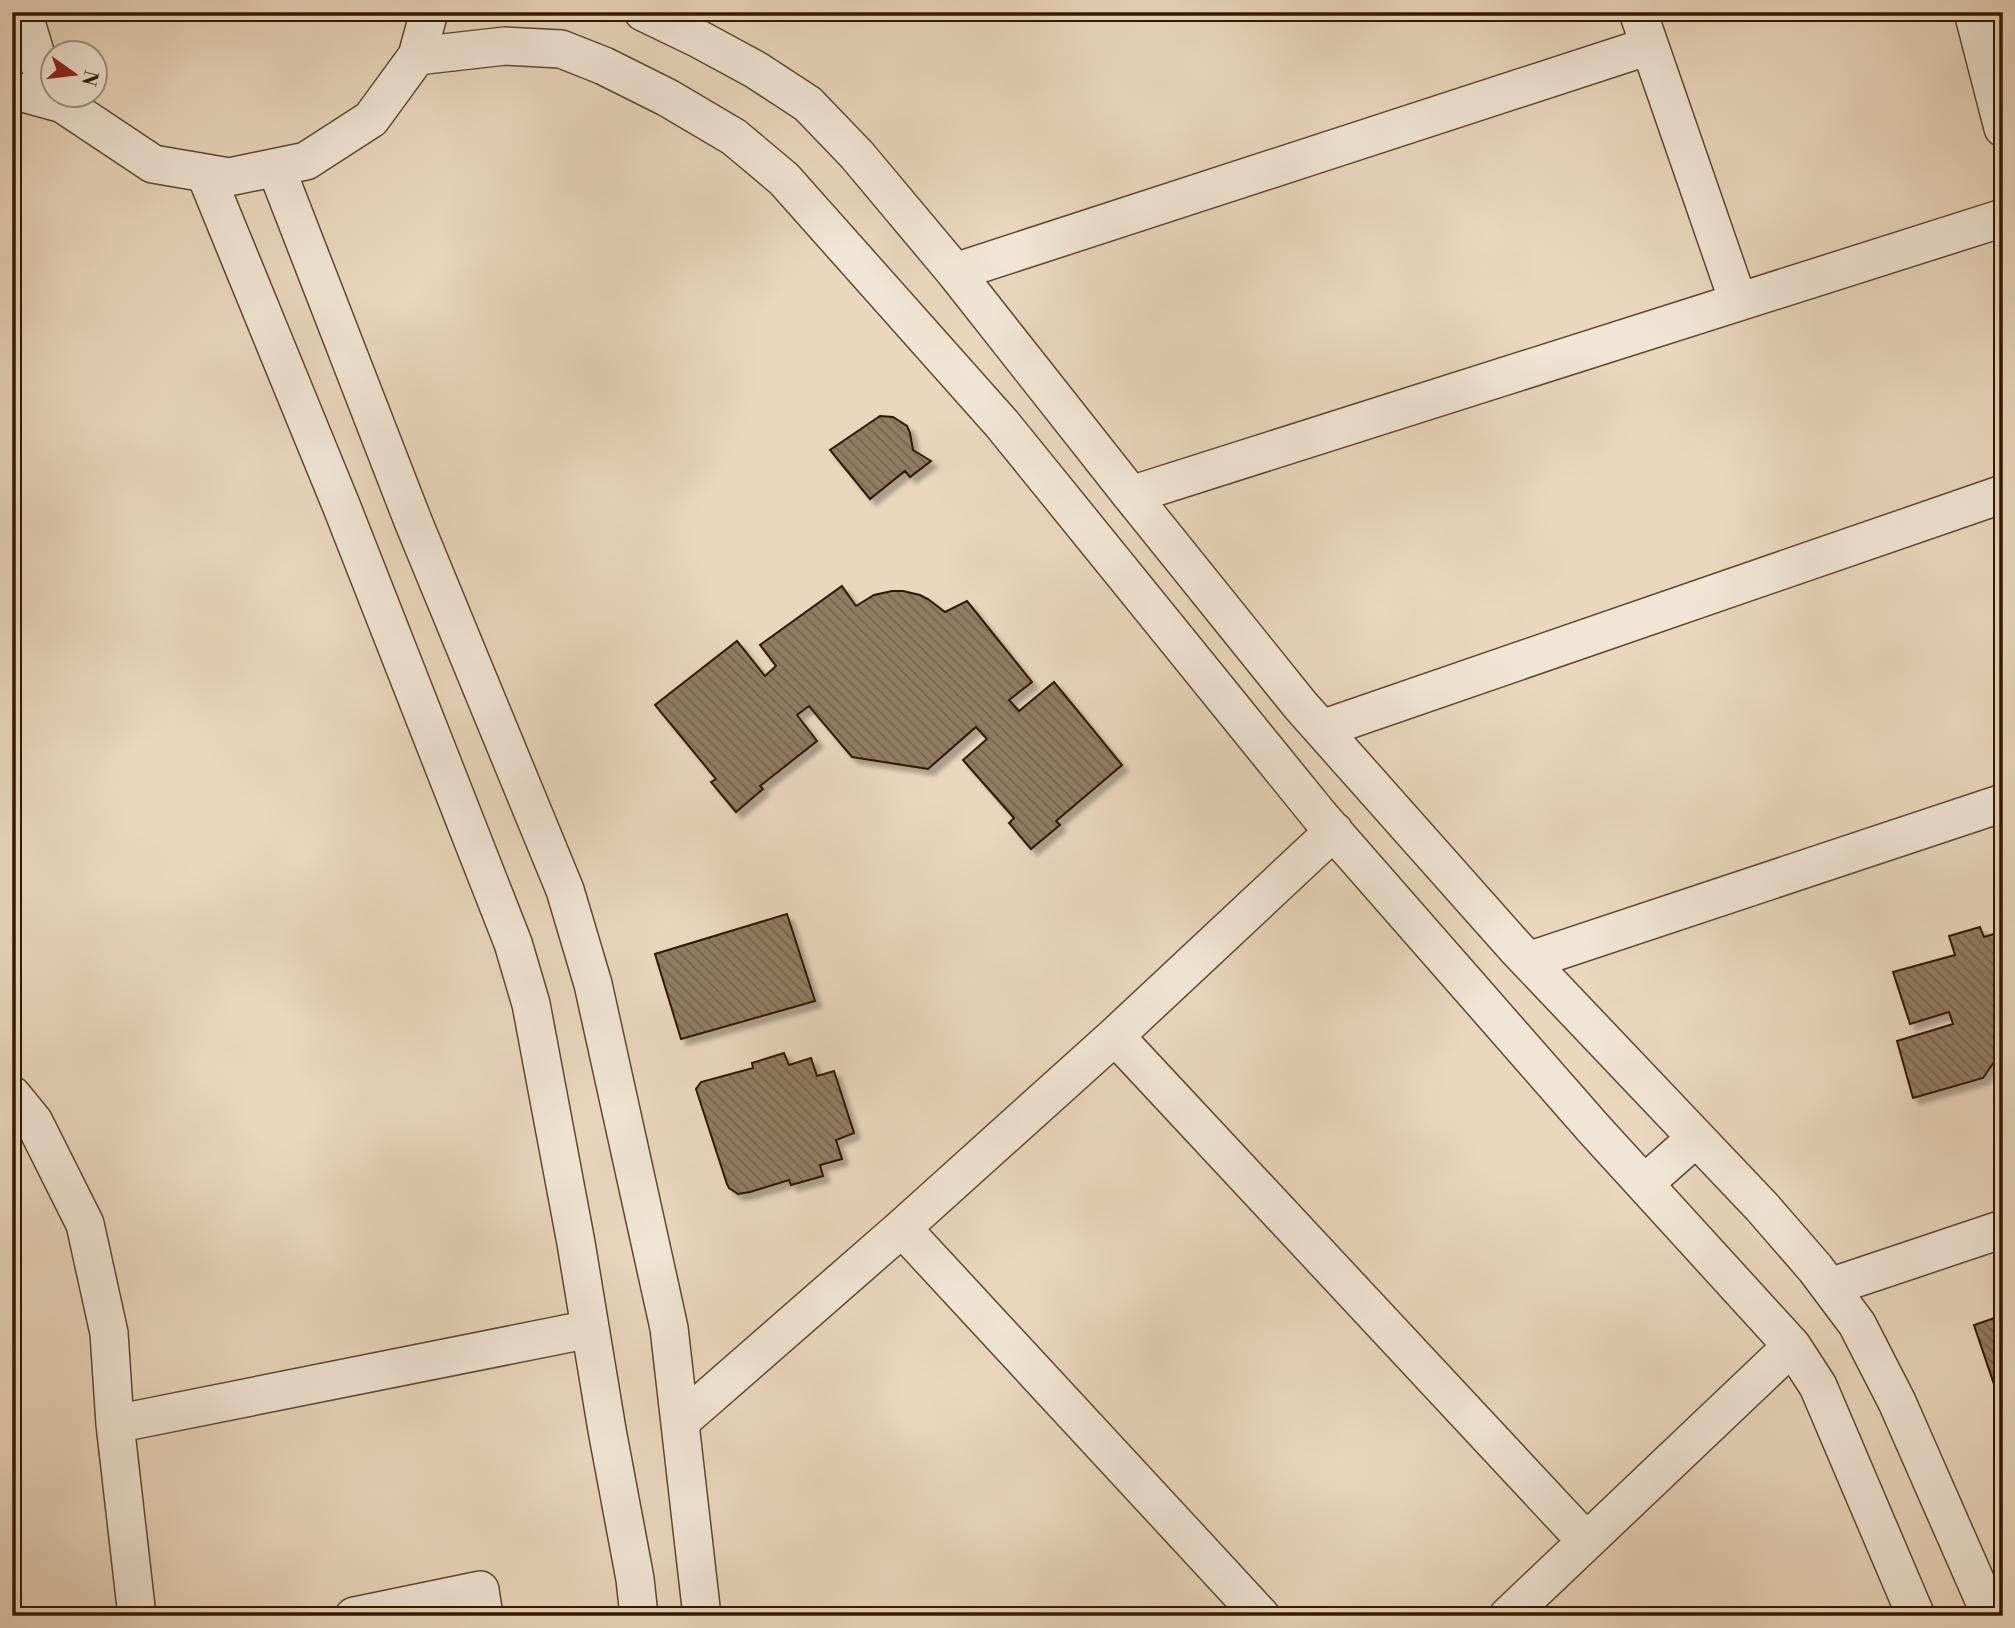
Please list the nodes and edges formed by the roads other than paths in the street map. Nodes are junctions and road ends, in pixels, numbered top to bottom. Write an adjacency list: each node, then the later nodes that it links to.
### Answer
1 (23, 12): 7 (street)
2 (429, 12): 6 (street)
3 (643, 12): 15 (street)
4 (1973, 12): 11 (street)
5 (1643, 29): 15 (street); 16 (street)
6 (417, 56): 12 (street); 21 (street)
7 (38, 62)
8 (12, 90): 9 (street)
9 (38, 93)
10 (76, 108): 13 (street)
11 (2003, 128)
12 (276, 167): 13 (street); 32 (street)
13 (205, 173): 30 (street)
14 (2003, 218): 16 (street)
15 (955, 272): 18 (street)
16 (1738, 301): 18 (street)
17 (2003, 494): 19 (street)
18 (1131, 495): 19 (street)
19 (1322, 729): 22 (street)
20 (2003, 803): 22 (street)
21 (1334, 831): 23 (street); 26 (street)
22 (1528, 961): 25 (street)
23 (1115, 1036): 27 (street); 34 (street)
24 (12, 1095): 33 (street)
25 (1696, 1139): 26 (street); 29 (street)
26 (1644, 1184): 31 (street)
27 (902, 1227): 32 (street); 40 (street)
28 (2003, 1229): 29 (street)
29 (1830, 1287): 43 (street)
30 (590, 1329): 33 (street); 38 (street)
31 (1792, 1346): 34 (street); 42 (street)
32 (680, 1422): 39 (street)
33 (115, 1423): 35 (street)
34 (1586, 1541): 41 (street)
35 (137, 1616)
36 (354, 1616): 37 (street)
37 (484, 1616)
38 (639, 1616)
39 (702, 1616)
40 (1261, 1616)
41 (1508, 1616)
42 (1916, 1616)
43 (1991, 1616)

